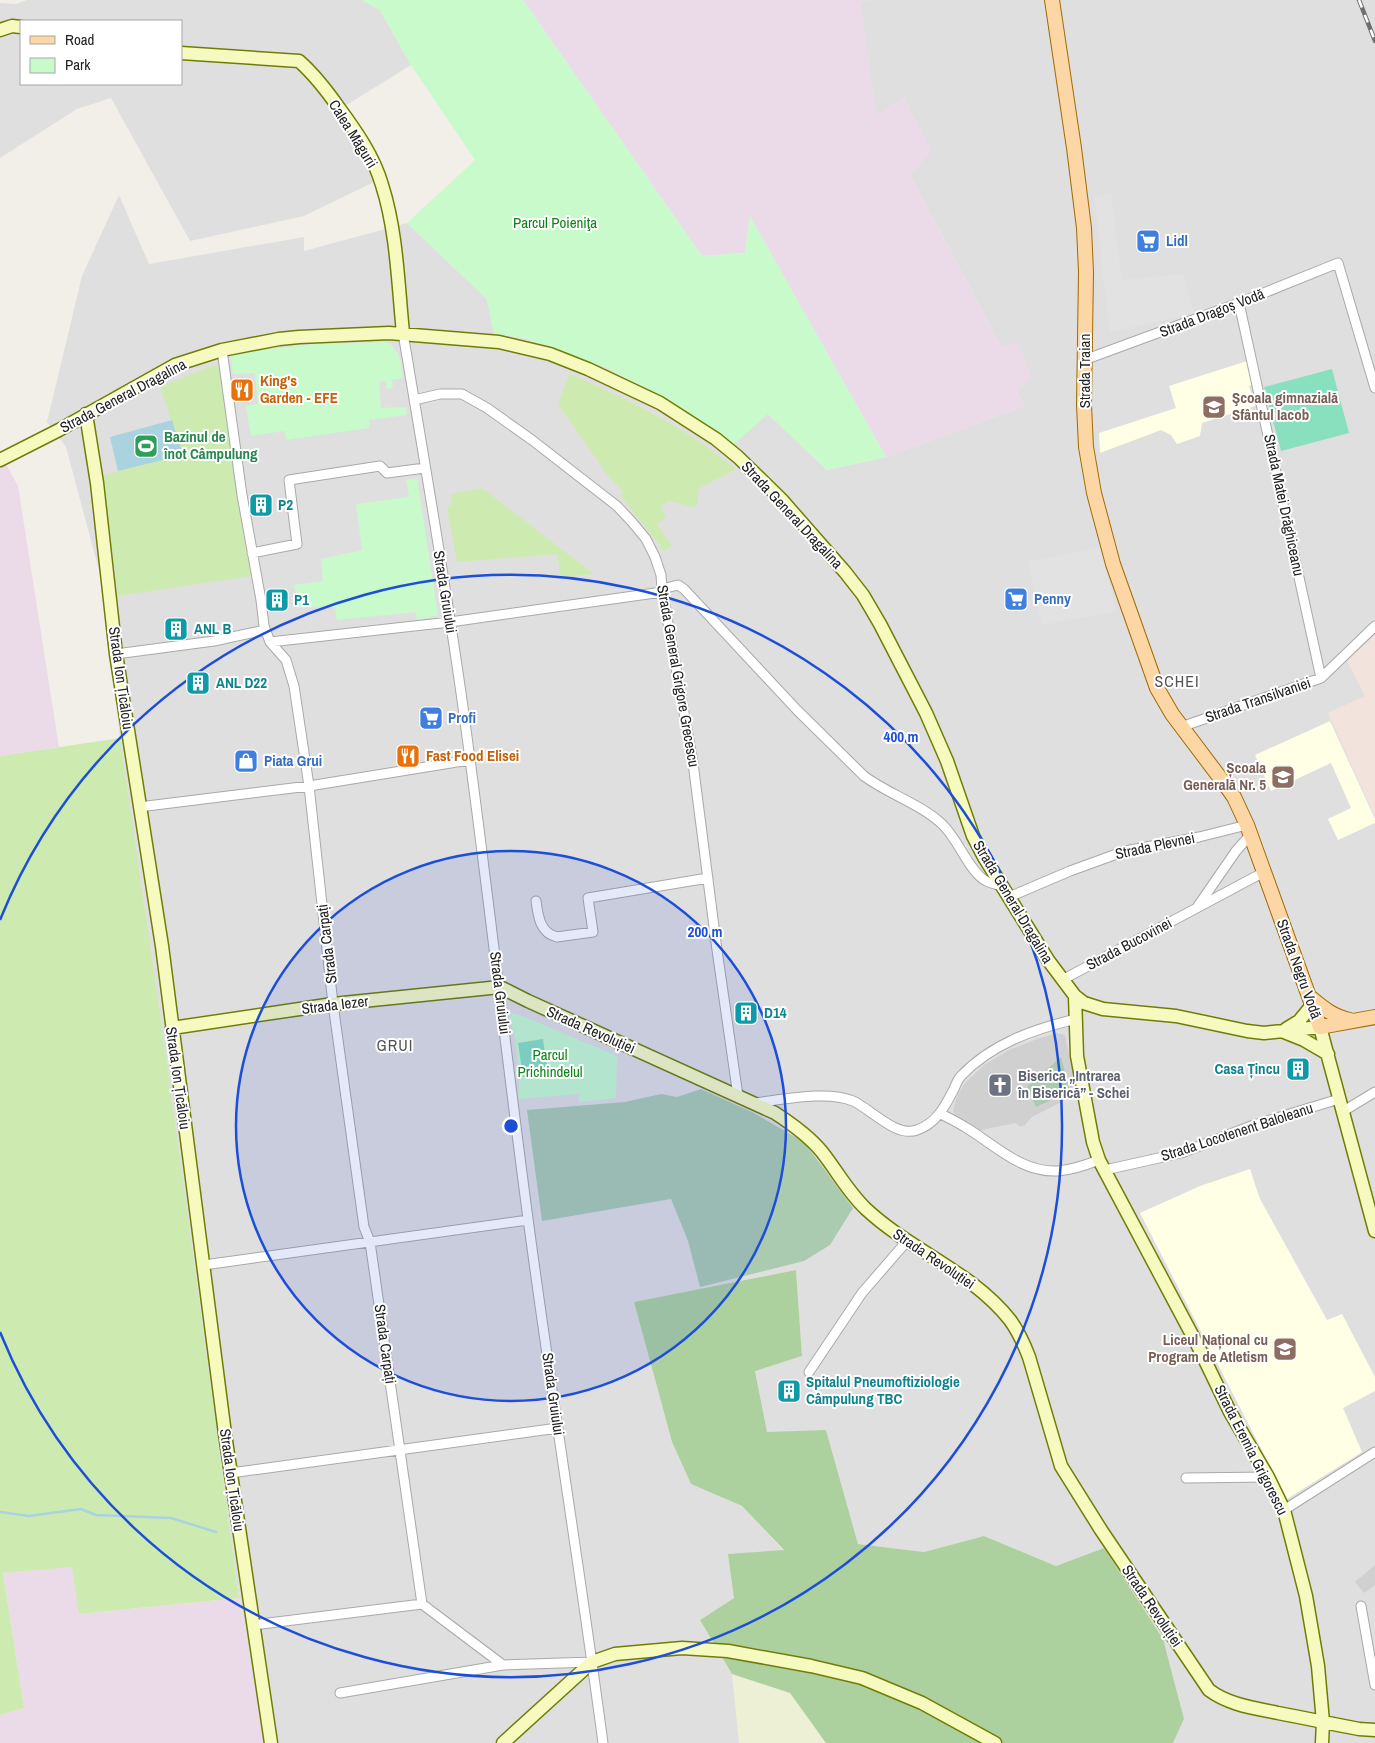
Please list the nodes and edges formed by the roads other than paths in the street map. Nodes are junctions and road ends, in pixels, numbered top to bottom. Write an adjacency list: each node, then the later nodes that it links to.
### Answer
1 (1052, 0): 8 (main road, Strada Traian)
2 (20, 27): 3 (street)
3 (0, 30)
4 (182, 53): 6 (street, Calea Măgurii)
5 (1239, 303): 8 (street, Strada Dragoș Vodă); 9 (street, Strada Dragoș Vodă); 21 (street, Strada Matei Drăghiceanu)
6 (403, 333): 7 (street, Strada General Dragalina); 10 (street, Strada Gruiului); 29 (street, Strada General Dragalina)
7 (222, 350): 11 (street, Strada General Dragalina); 14 (street, Strada Carpați)
8 (1084, 360): 22 (main road, Strada Traian)
9 (1375, 388)
10 (414, 400): 13 (street, Strada Gruiului); 15 (street, Strada General Grigore Grecescu)
11 (86, 414): 12 (street, Strada General Dragalina); 20 (street, Strada Ion Țicăloiu)
12 (0, 460)
13 (425, 468): 14 (street); 16 (street, Strada Gruiului)
14 (252, 553): 18 (street, Strada Carpați)
15 (662, 590): 16 (street); 28 (street, Strada General Grigore Grecescu); 29 (street)
16 (450, 622): 19 (street); 23 (street, Strada Gruiului)
17 (1375, 626): 21 (street, Strada Transilvaniei)
18 (265, 630): 19 (street, Strada Carpați); 20 (street)
19 (270, 642): 24 (street, Strada Carpați)
20 (116, 654): 25 (street, Strada Ion Țicăloiu)
21 (1321, 678): 22 (street, Strada Transilvaniei)
22 (1181, 727): 26 (main road, Strada Negru Vodă)
23 (469, 760): 24 (street); 34 (street, Strada Gruiului)
24 (309, 786): 25 (street); 37 (street, Strada Carpați)
25 (139, 808): 42 (street, Strada Ion Țicăloiu)
26 (1249, 830): 27 (main road, Strada Negru Vodă); 30 (street, Strada Plevnei); 32 (street, Strada Bucovinei)
27 (1264, 872): 32 (street, Strada Bucovinei); 36 (main road, Strada Negru Vodă)
28 (708, 878): 31 (street); 46 (street, Strada General Grigore Grecescu)
29 (1001, 886): 30 (street, Strada General Dragalina)
30 (1009, 897): 33 (street, Strada General Dragalina)
31 (536, 901)
32 (1196, 908): 33 (street, Strada Bucovinei)
33 (1062, 980): 35 (street, Strada General Dragalina)
34 (500, 987): 37 (street, Strada Iezer); 46 (street, Strada Revoluției); 52 (street, Strada Gruiului)
35 (1075, 996): 39 (street, Strada Eremia Grigorescu); 43 (street, Strada General Dragalina)
36 (1312, 1001): 40 (main road); 41 (main road, Strada Negru Vodă); 43 (street)
37 (334, 1004): 42 (street, Strada Iezer); 55 (street, Strada Carpați)
38 (1375, 1016): 40 (main road)
39 (1076, 1019): 50 (street); 51 (street, Strada Eremia Grigorescu)
40 (1353, 1021): 41 (main road)
41 (1320, 1027): 43 (street, Strada General Dragalina); 44 (street, Strada Negru Vodă)
42 (172, 1028): 56 (street, Strada Ion Țicăloiu)
43 (1282, 1031): 44 (street)
44 (1328, 1054): 47 (street, Strada Negru Vodă)
45 (1375, 1092): 49 (street)
46 (738, 1096): 48 (street, Strada Revoluției)
47 (1339, 1098): 49 (street, Strada Negru Vodă); 51 (street, Strada Locotenent Baloleanu)
48 (754, 1103): 50 (street); 54 (street, Strada Revoluției)
49 (1342, 1112): 53 (street, Strada Negru Vodă)
50 (941, 1114): 51 (street, Strada Locotenent Baloleanu)
51 (1102, 1165): 62 (street, Strada Eremia Grigorescu)
52 (528, 1220): 55 (street); 58 (street, Strada Gruiului)
53 (1375, 1231)
54 (907, 1241): 57 (street); 72 (street, Strada Revoluției)
55 (370, 1242): 56 (street); 59 (street, Strada Carpați)
56 (204, 1266): 61 (street, Strada Ion Țicăloiu)
57 (809, 1372)
58 (558, 1428): 59 (street); 68 (street, Strada Gruiului)
59 (401, 1449): 61 (street); 65 (street, Strada Carpați)
60 (1375, 1452): 64 (street)
61 (231, 1473): 67 (street, Strada Ion Țicăloiu)
62 (1268, 1477): 63 (street); 64 (street, Strada Eremia Grigorescu)
63 (1186, 1478)
64 (1284, 1510): 72 (street, Strada Eremia Grigorescu)
65 (422, 1604): 67 (street); 69 (street)
66 (1361, 1606): 70 (street)
67 (253, 1625): 74 (street, Strada Ion Țicăloiu)
68 (592, 1662): 69 (street); 75 (street); 76 (street, Strada Gruiului); 77 (street)
69 (503, 1665): 71 (street)
70 (1375, 1685)
71 (340, 1693)
72 (1323, 1722): 73 (street, Strada Revoluției); 78 (street, Strada Eremia Grigorescu)
73 (1375, 1730)
74 (271, 1743)
75 (503, 1743)
76 (603, 1743)
77 (995, 1743)
78 (1322, 1743)

